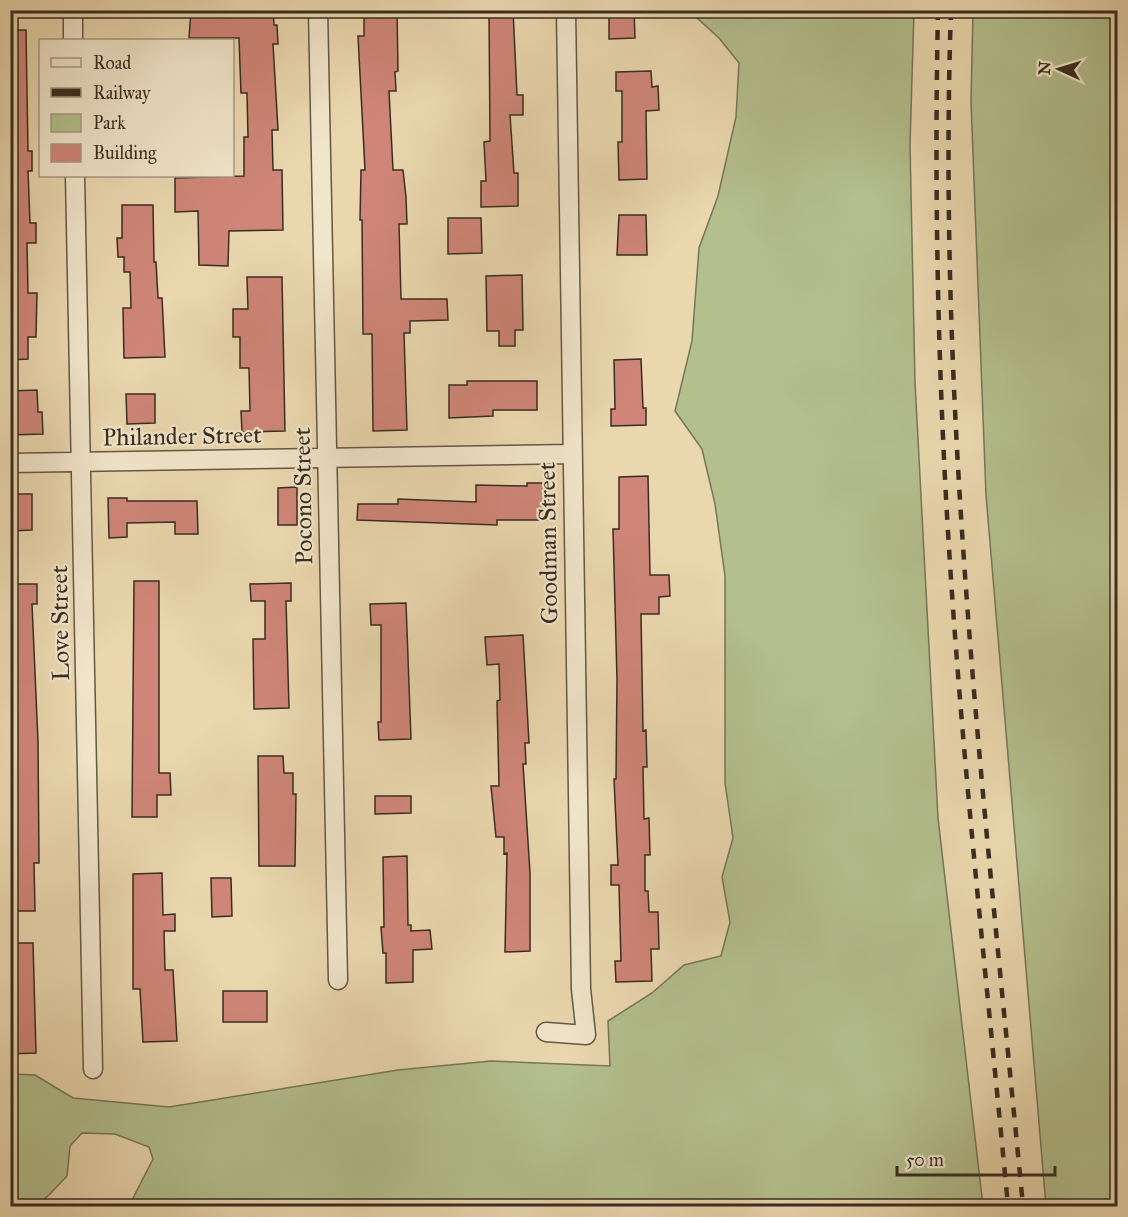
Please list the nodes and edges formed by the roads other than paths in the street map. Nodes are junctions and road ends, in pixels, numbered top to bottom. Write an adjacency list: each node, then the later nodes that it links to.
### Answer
1 (73, 10): 4 (street)
2 (318, 10): 7 (street, Pocono Street)
3 (566, 10): 6 (street, Goodman Street)
4 (73, 39)
5 (75, 177): 8 (street, Love Street)
6 (571, 454): 7 (street, Philander Street); 11 (street, Goodman Street)
7 (326, 457): 8 (street, Philander Street); 10 (street, Pocono Street)
8 (80, 462): 9 (street, Philander Street); 12 (street, Love Street)
9 (10, 463)
10 (338, 980)
11 (546, 1032)
12 (93, 1069)

